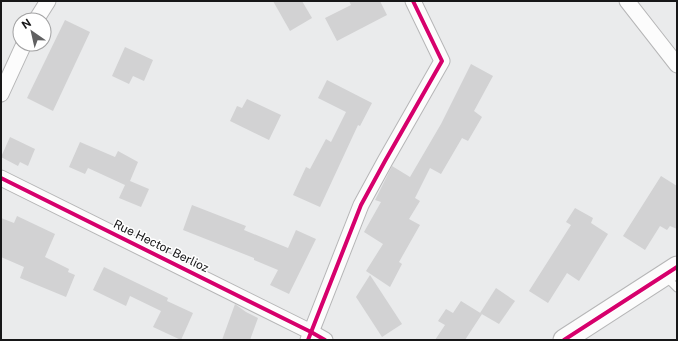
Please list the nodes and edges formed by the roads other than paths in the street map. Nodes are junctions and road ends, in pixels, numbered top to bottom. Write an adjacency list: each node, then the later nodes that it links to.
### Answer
1 (48, 1): 4 (street)
2 (413, 1): 10 (street)
3 (626, 1): 6 (street)
4 (41, 12)
5 (20, 52): 7 (street)
6 (677, 65)
7 (1, 94)
8 (1, 178): 10 (street, Rue Hector Berlioz)
9 (673, 277): 12 (main road)
10 (310, 336): 11 (street, Rue Hector Berlioz)
11 (325, 340)
12 (564, 340)

